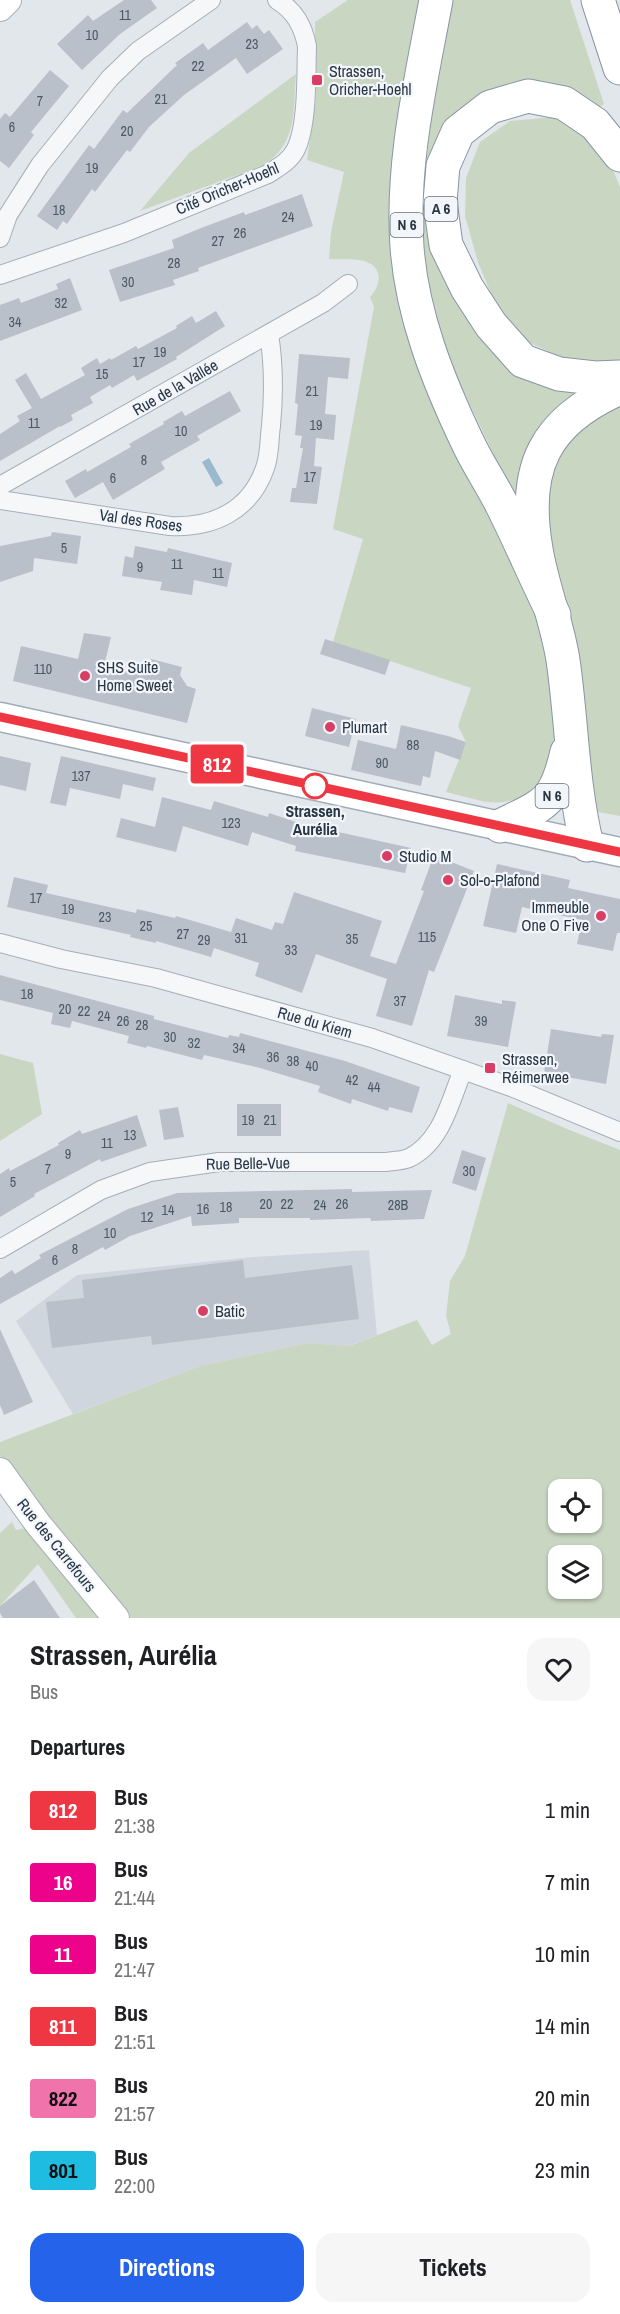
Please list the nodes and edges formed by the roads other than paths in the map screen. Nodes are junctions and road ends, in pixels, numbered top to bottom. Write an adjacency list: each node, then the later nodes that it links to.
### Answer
1 (8, 0): 6 (main road)
2 (211, 0): 9 (street)
3 (277, 0): 10 (street, Cité Oricher-Hoehl)
4 (436, 0): 17 (highway, N 6)
5 (598, 0): 7 (highway)
6 (0, 8)
7 (620, 68)
8 (620, 155): 13 (highway, A 6)
9 (0, 238)
10 (0, 275)
11 (348, 284): 12 (street, Rue de la Vallée)
12 (269, 333): 15 (street, Rue de la Vallée); 16 (street, Val des Roses)
13 (620, 377)
14 (620, 388): 17 (highway, N 6)
15 (0, 486)
16 (0, 500)
17 (554, 615): 19 (highway, N 6)
18 (0, 717): 20 (main road)
19 (570, 738): 20 (highway, N 6); 21 (highway, N 6)
20 (500, 826): 21 (main road)
21 (587, 845): 22 (main road)
22 (620, 852)
23 (0, 943): 24 (street, Rue du Kiem)
24 (463, 1070): 25 (street, Rue du Kiem); 26 (street, Rue Belle-Vue)
25 (620, 1132)
26 (0, 1249)
27 (0, 1472): 28 (main road, Rue des Carrefours)
28 (116, 1618)

